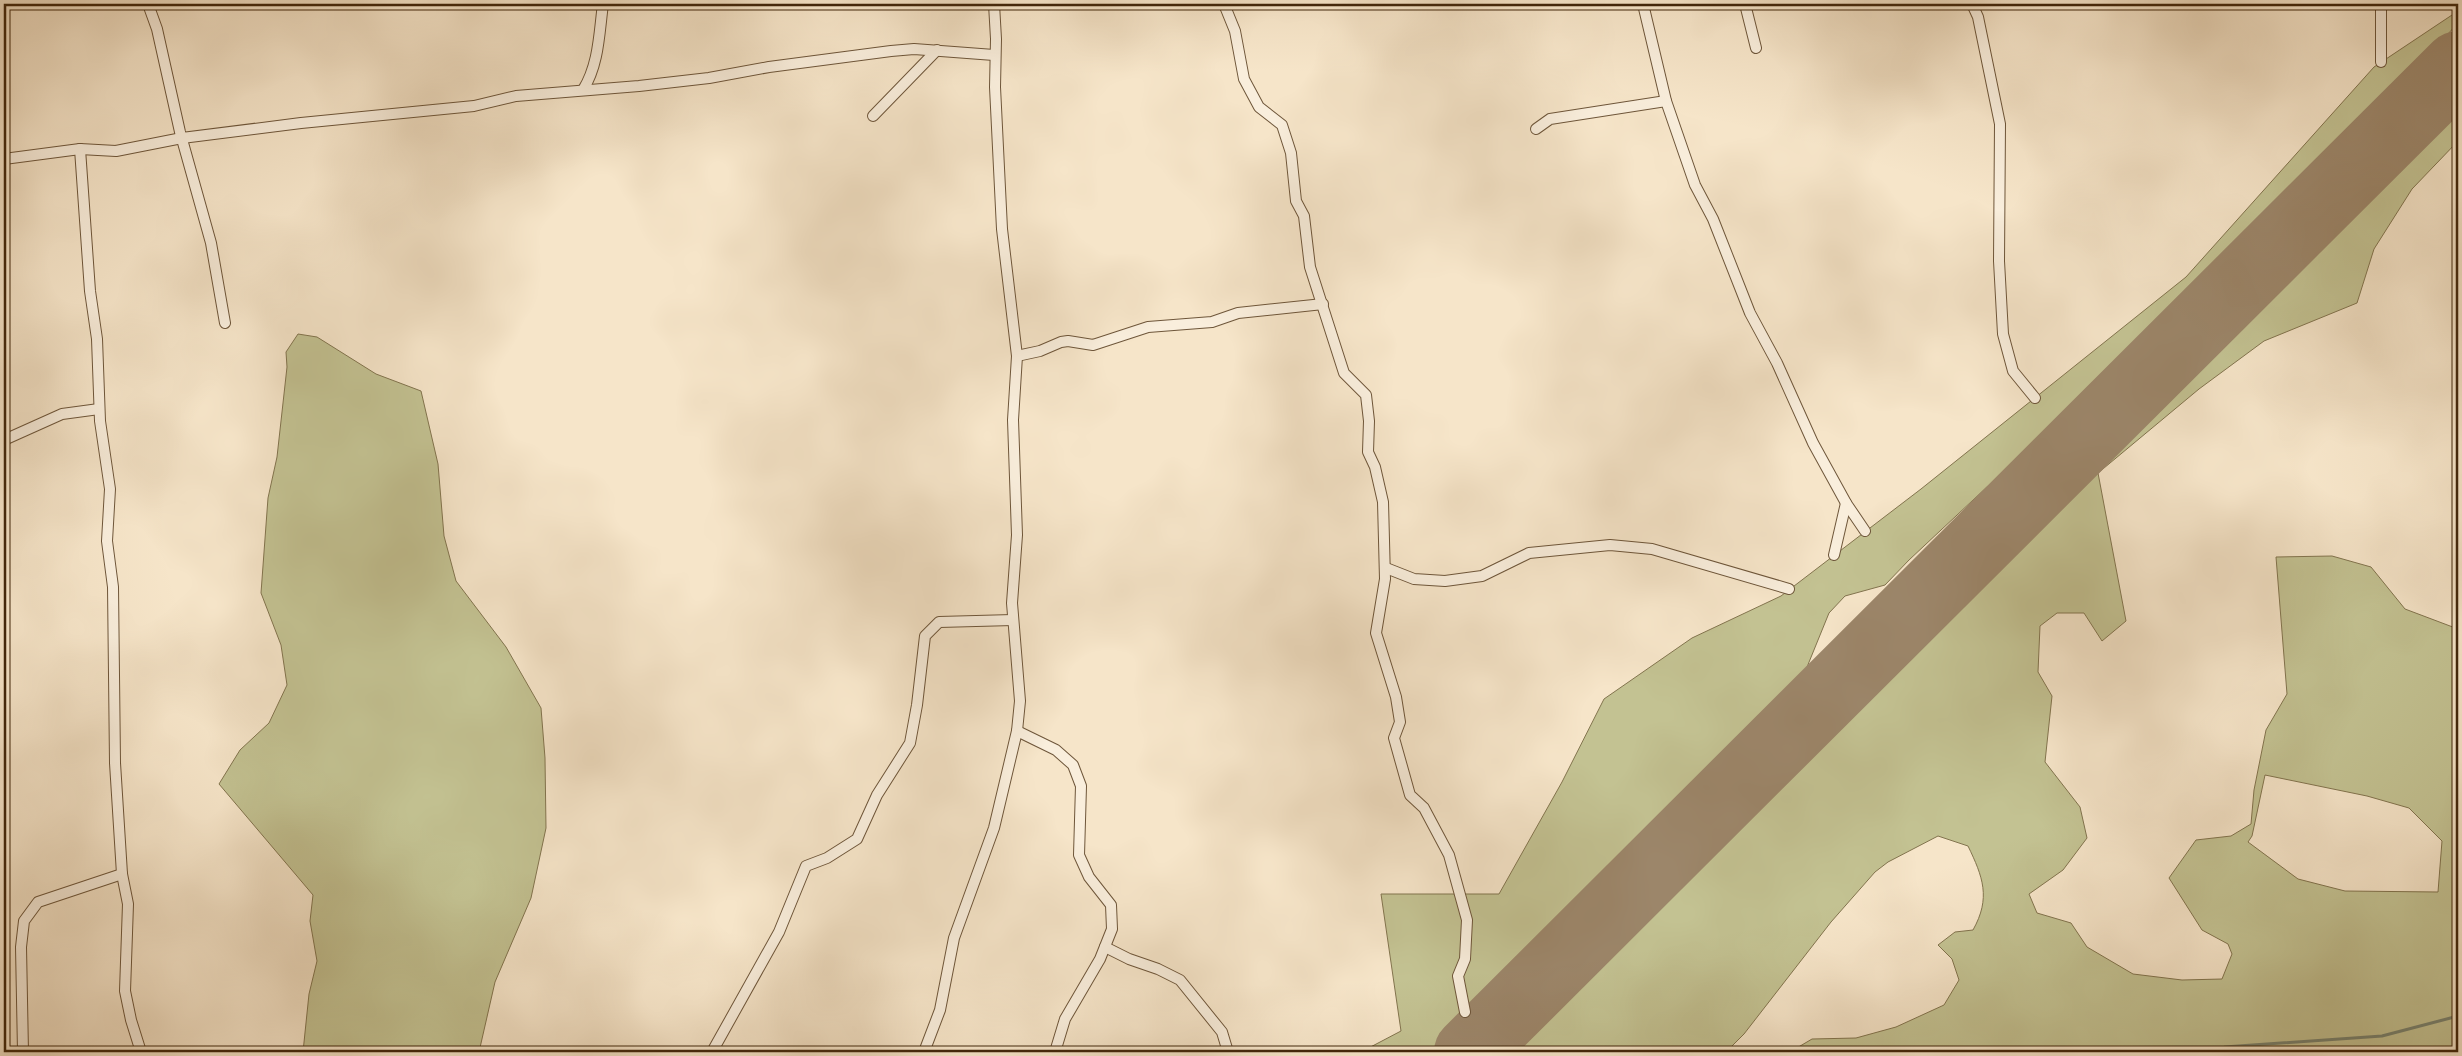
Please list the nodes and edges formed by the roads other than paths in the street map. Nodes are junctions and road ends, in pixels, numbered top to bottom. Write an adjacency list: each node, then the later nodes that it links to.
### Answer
1 (148, 4): 17 (street)
2 (603, 4): 13 (street)
3 (994, 4): 11 (street)
4 (1224, 4): 20 (street)
5 (1643, 4): 14 (street)
6 (1745, 4): 9 (street)
7 (1972, 4): 23 (street)
8 (2381, 4): 12 (street)
9 (1756, 48)
10 (937, 50): 11 (street); 13 (street); 15 (street)
11 (994, 55): 22 (street)
12 (2382, 62)
13 (584, 90): 17 (street)
14 (1666, 101): 16 (street); 26 (street)
15 (873, 116)
16 (1536, 129)
17 (182, 138): 18 (street); 21 (street)
18 (80, 150): 19 (street); 24 (street)
19 (4, 159)
20 (1323, 304): 22 (street); 29 (street)
21 (225, 323)
22 (1017, 356): 31 (street)
23 (2034, 398)
24 (99, 409): 25 (street); 33 (street)
25 (4, 440)
26 (1846, 503): 27 (street); 28 (street)
27 (1865, 532)
28 (1834, 555)
29 (1386, 568): 30 (street); 35 (street)
30 (1789, 589)
31 (1013, 620): 32 (street); 38 (street)
32 (1017, 731): 34 (street); 39 (street)
33 (122, 874): 36 (street); 37 (street)
34 (1105, 947): 40 (street); 41 (street)
35 (1465, 1012)
36 (23, 1052)
37 (141, 1052)
38 (712, 1052)
39 (924, 1052)
40 (1055, 1052)
41 (1228, 1052)

